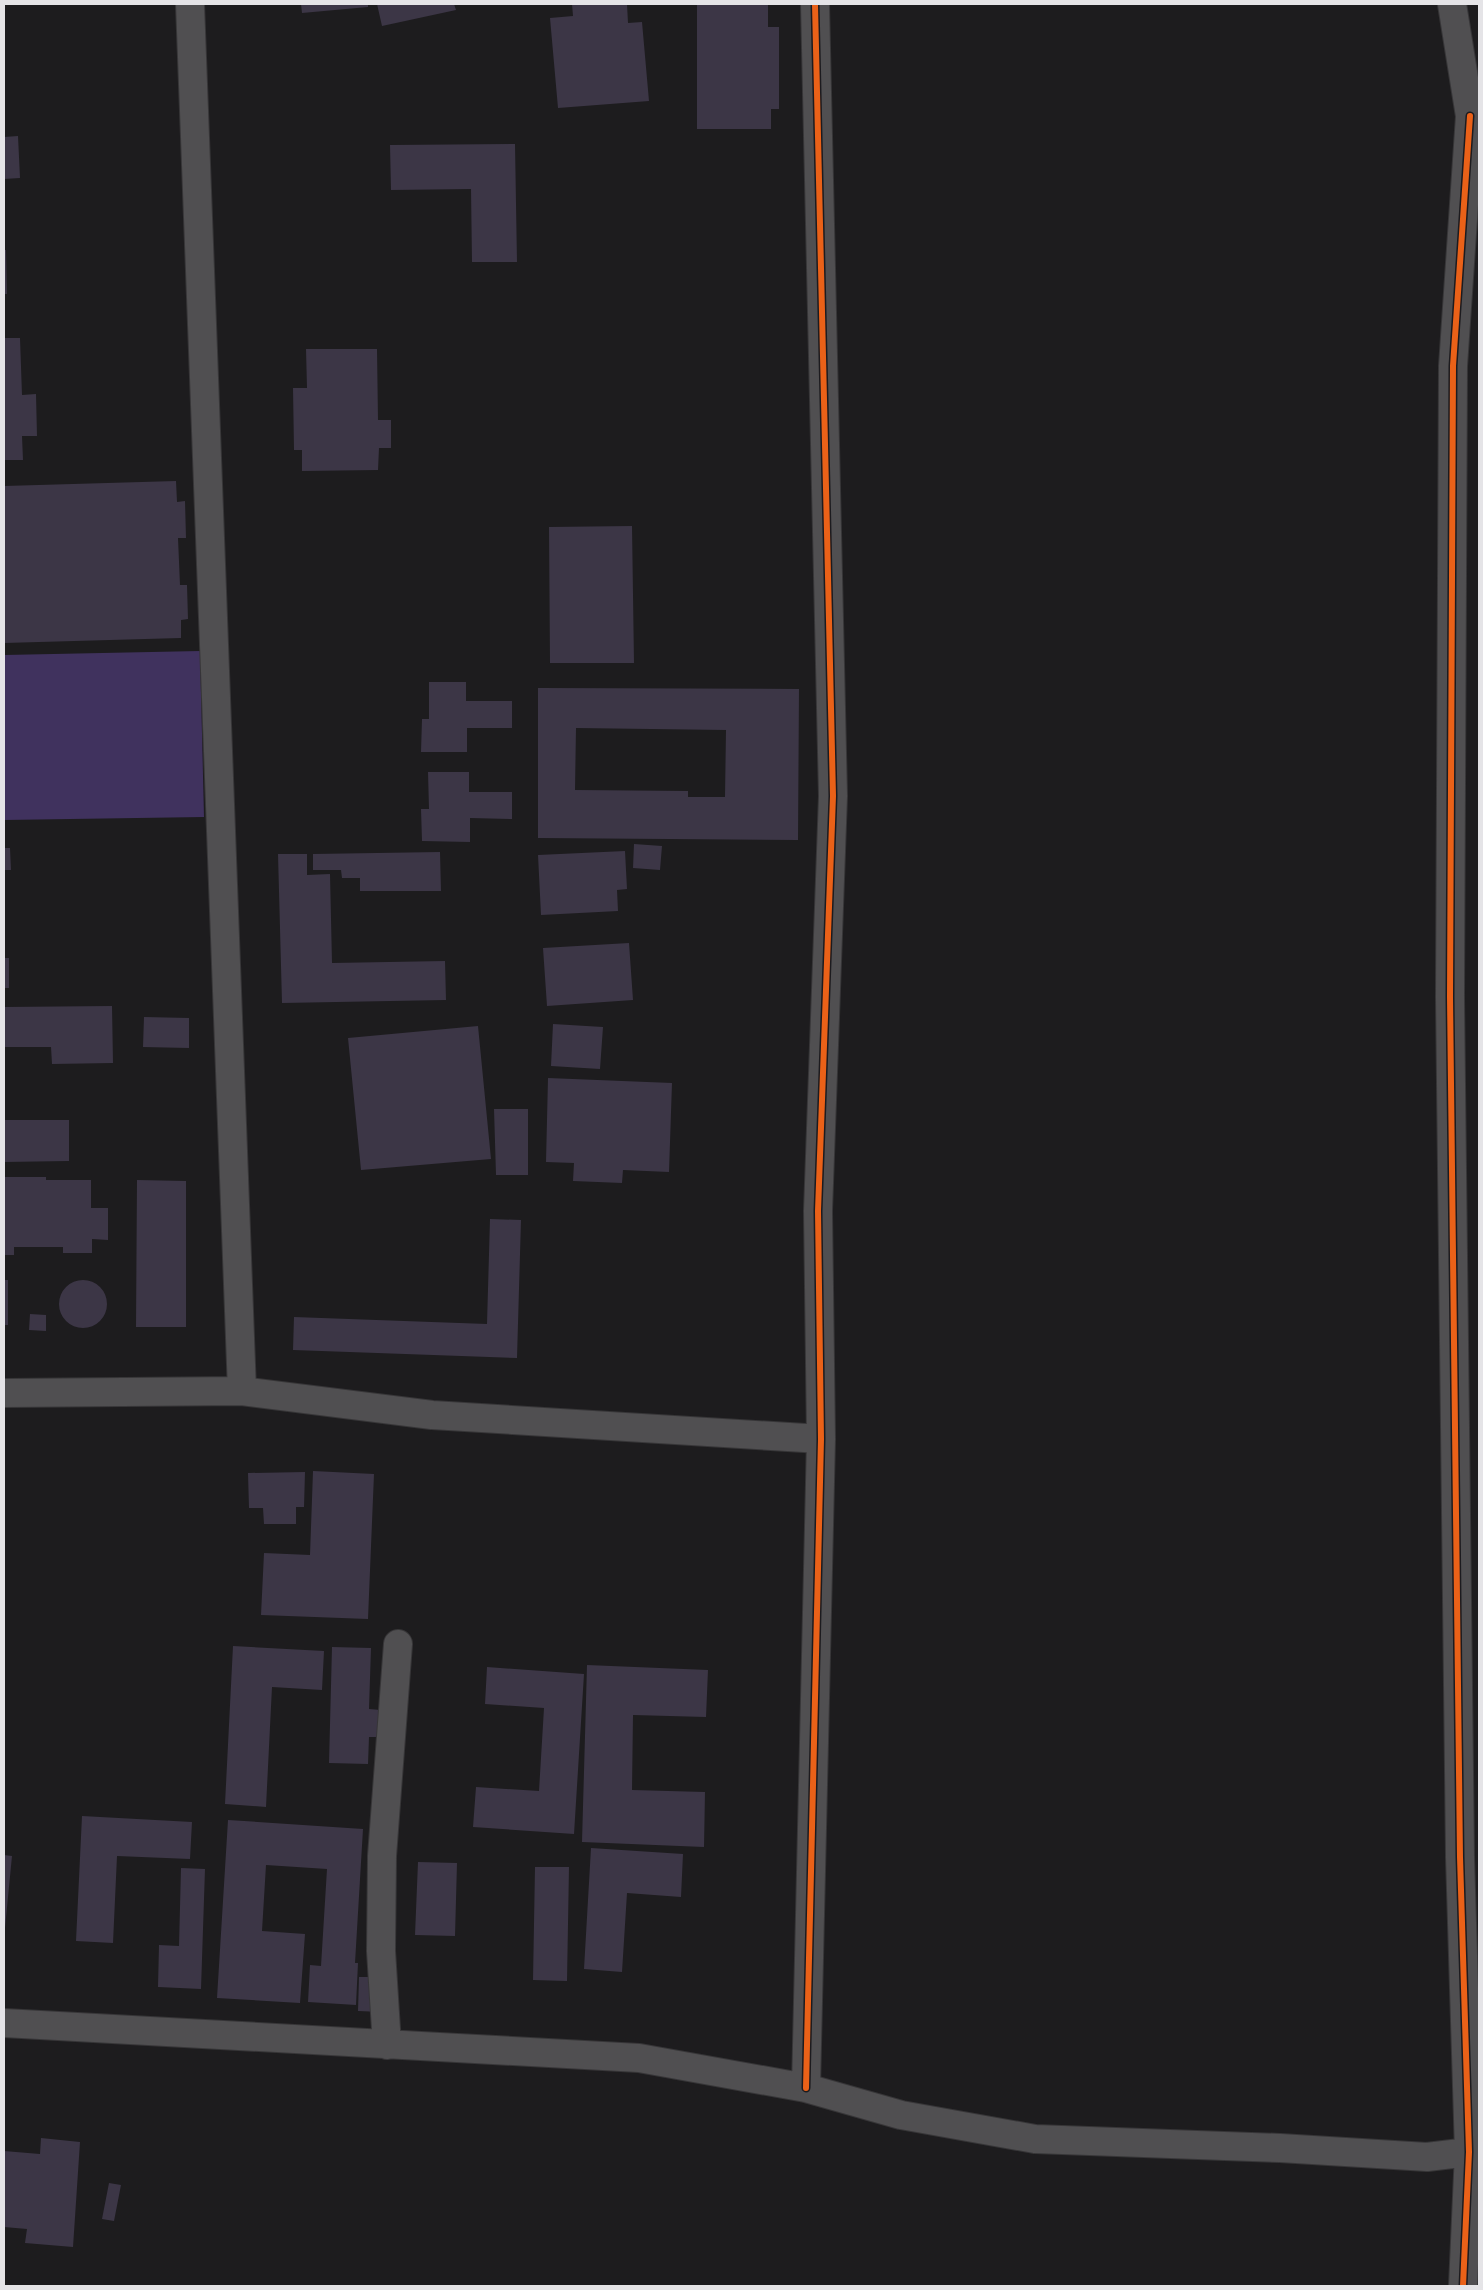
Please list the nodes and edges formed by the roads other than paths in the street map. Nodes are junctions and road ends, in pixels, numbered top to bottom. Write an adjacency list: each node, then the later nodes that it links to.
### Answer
1 (190, 4): 5 (street)
2 (815, 4): 7 (street)
3 (1452, 4): 4 (street)
4 (1475, 118): 12 (street)
5 (242, 1391): 6 (street); 7 (street)
6 (4, 1393)
7 (821, 1439): 11 (street)
8 (398, 1644): 10 (street)
9 (4, 2023): 10 (street)
10 (387, 2045): 11 (street)
11 (806, 2088): 12 (street)
12 (1469, 2152): 13 (street)
13 (1463, 2286)

